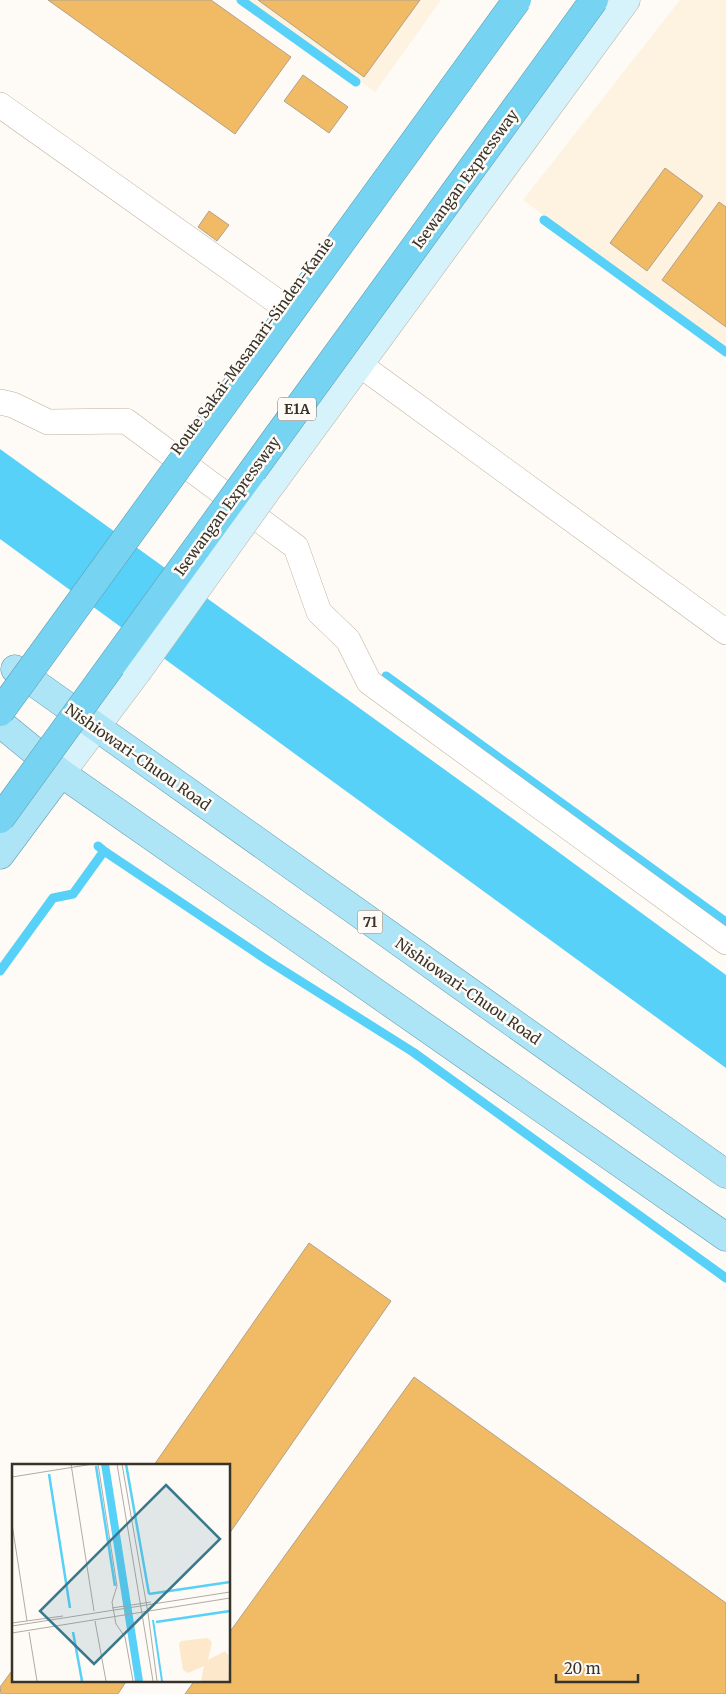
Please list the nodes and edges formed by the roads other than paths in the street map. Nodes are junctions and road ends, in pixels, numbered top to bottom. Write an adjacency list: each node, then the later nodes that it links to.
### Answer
1 (500, 0): 6 (main road, Route Sakai-Masanari-Sinden-Kanie)
2 (517, 0): 11 (highway, bridge)
3 (594, 0): 15 (highway, Isewangan Expressway / E1A, bridge)
4 (626, 0): 7 (main road)
5 (0, 105): 6 (street)
6 (282, 305): 10 (main road, Route Sakai-Masanari-Sinden-Kanie)
7 (359, 364): 9 (street); 13 (main road, bridge)
8 (0, 402): 17 (street)
9 (726, 632)
10 (5, 672): 13 (main road, Nishiowari-Chuou Road / 71)
11 (0, 712)
12 (0, 723): 14 (main road)
13 (96, 727): 14 (main road); 18 (main road, Nishiowari-Chuou Road / 71)
14 (61, 773): 16 (main road); 19 (main road)
15 (0, 819)
16 (0, 855)
17 (726, 942)
18 (726, 1174)
19 (726, 1237)

